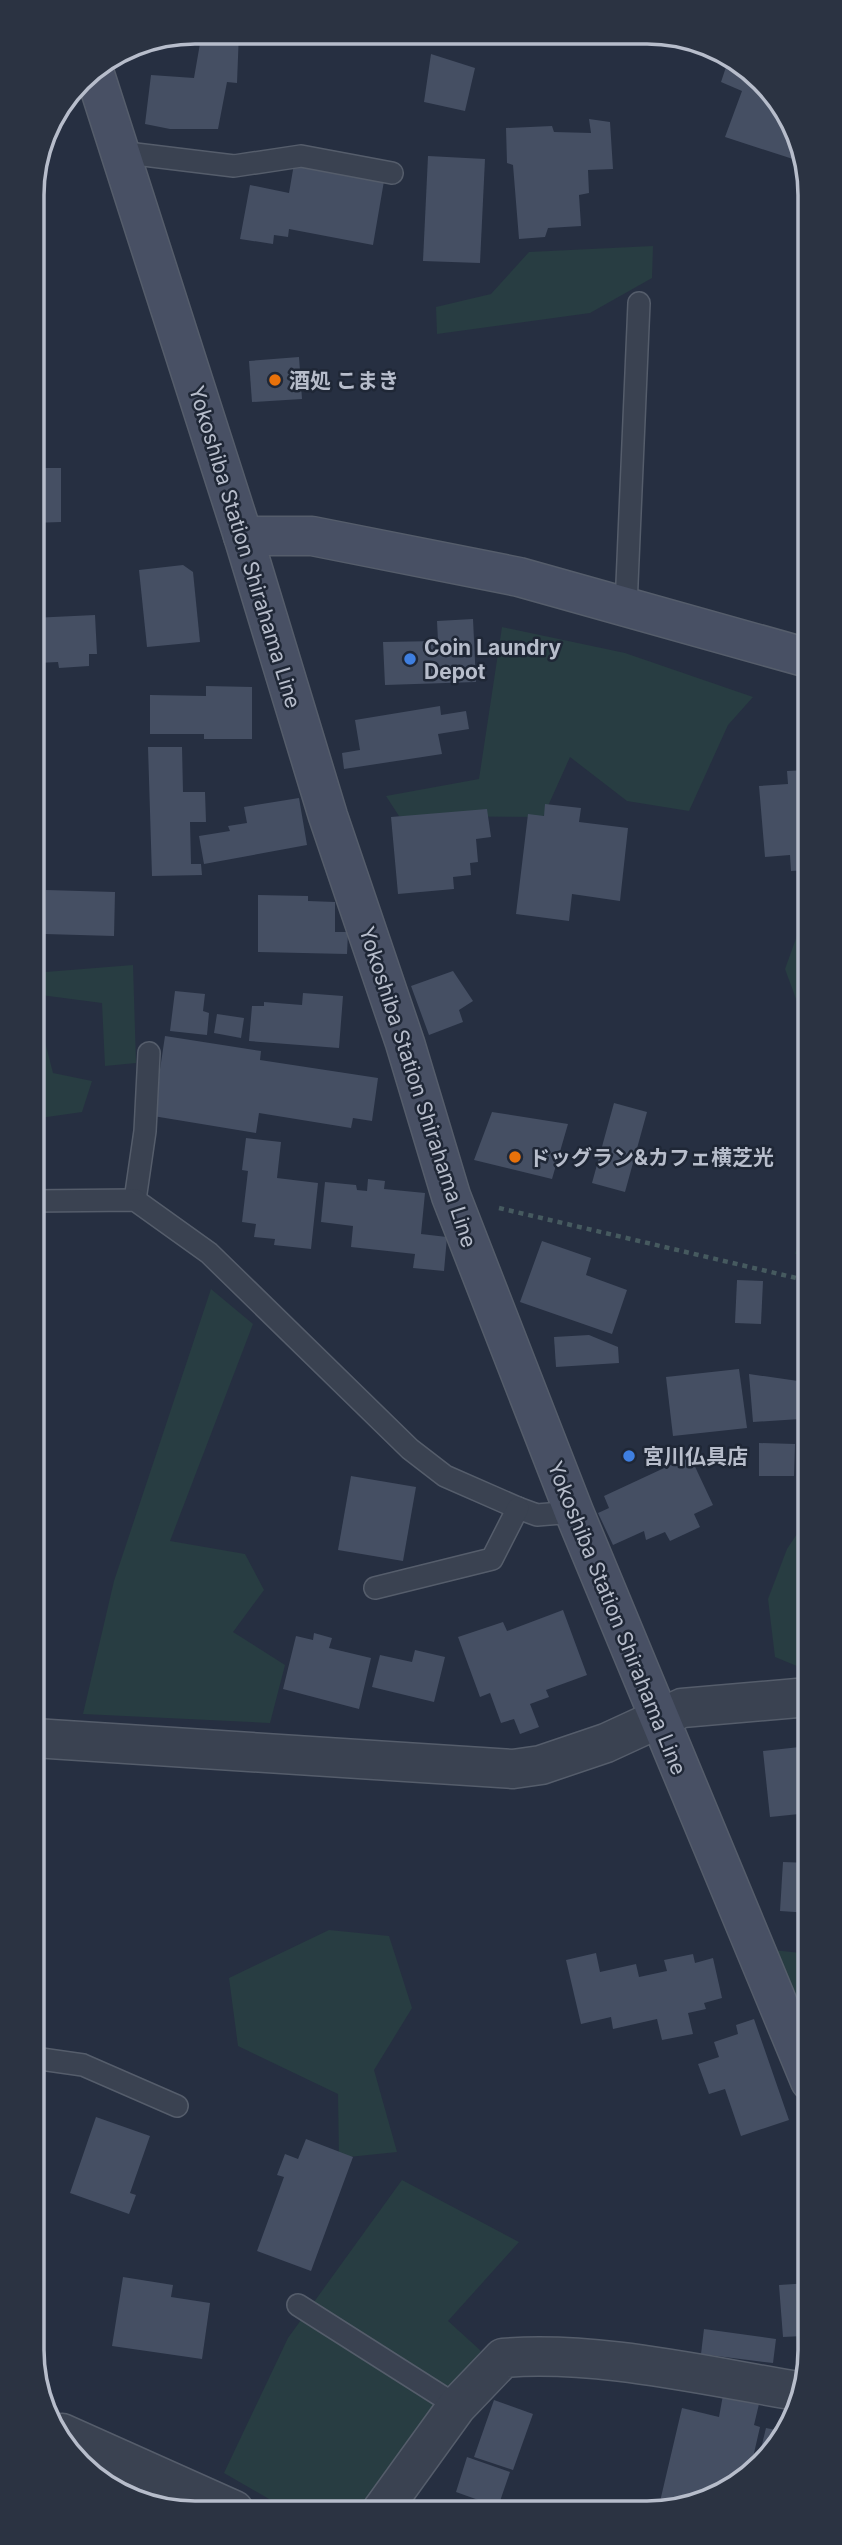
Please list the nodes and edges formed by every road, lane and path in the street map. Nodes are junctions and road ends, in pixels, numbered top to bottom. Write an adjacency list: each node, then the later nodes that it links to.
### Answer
1 (97, 80): 2 (main road, Yokoshiba Station Shirahama Line)
2 (119, 152): 3 (lane); 5 (main road, Yokoshiba Station Shirahama Line)
3 (392, 173)
4 (639, 303): 6 (lane)
5 (243, 536): 6 (main road); 9 (main road, Yokoshiba Station Shirahama Line)
6 (626, 607): 7 (main road)
7 (798, 655)
8 (149, 1053): 10 (lane)
9 (451, 1196): 12 (path); 14 (main road, Yokoshiba Station Shirahama Line)
10 (135, 1200): 11 (lane); 13 (lane)
11 (44, 1201)
12 (798, 1278)
13 (518, 1508): 14 (lane); 15 (lane)
14 (574, 1512): 17 (main road, Yokoshiba Station Shirahama Line)
15 (375, 1588)
16 (798, 1697): 17 (street)
17 (658, 1719): 18 (street); 19 (main road, Yokoshiba Station Shirahama Line)
18 (44, 1739)
19 (798, 2052)
20 (44, 2059): 21 (lane)
21 (177, 2106)
22 (298, 2305): 24 (lane)
23 (792, 2390): 24 (street)
24 (457, 2406): 27 (street)
25 (71, 2437): 26 (street)
26 (214, 2501)
27 (388, 2501)

